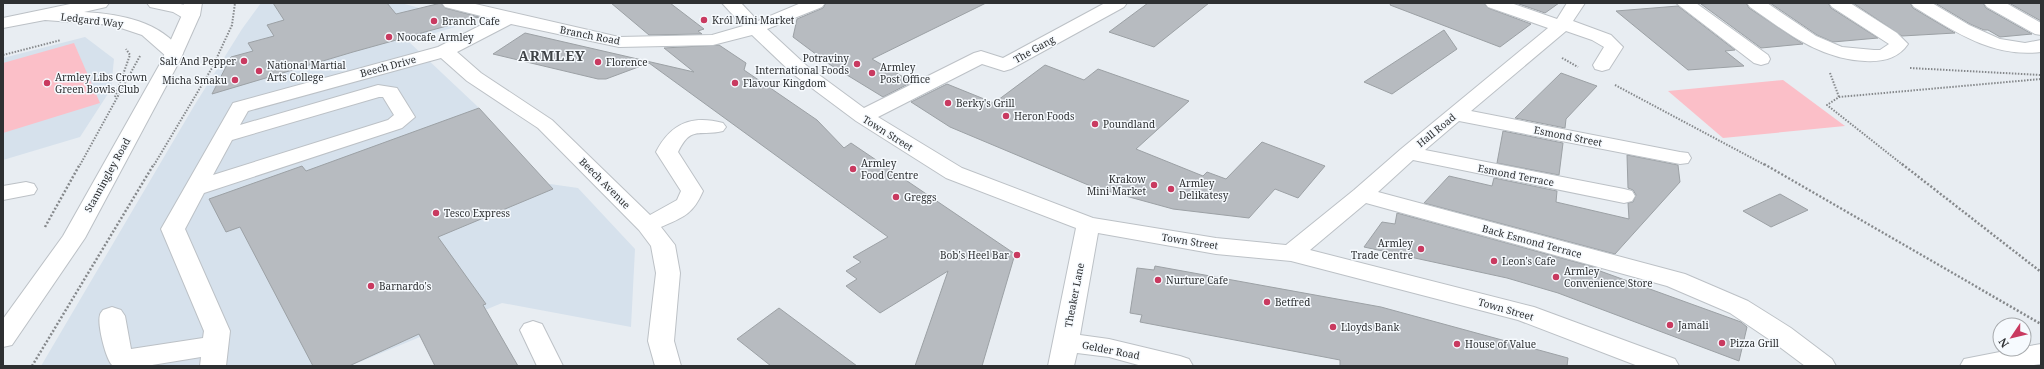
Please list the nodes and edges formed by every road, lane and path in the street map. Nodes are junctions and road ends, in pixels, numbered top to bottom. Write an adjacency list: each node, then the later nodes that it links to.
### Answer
1 (100, 3): 16 (street, Ledgard Way)
2 (156, 3): 15 (street)
3 (235, 3): 61 (path)
4 (451, 3): 17 (street, Branch Road)
5 (731, 3): 20 (street, Town Street)
6 (816, 3): 20 (street, Branch Road)
7 (1118, 3): 39 (street, The Gang)
8 (1494, 3): 19 (street)
9 (1576, 3): 19 (street, Hall Road)
10 (1685, 3): 30 (street)
11 (1756, 3): 24 (street)
12 (1838, 3): 24 (street)
13 (1920, 3): 25 (street)
14 (1993, 3): 21 (street)
15 (192, 9): 28 (street, Stanningley Road)
16 (48, 15): 18 (street, Ledgard Way); 28 (street, Ledgard Way)
17 (508, 18): 20 (street, Branch Road); 27 (street, Beech Drive)
18 (3, 23)
19 (1562, 25): 23 (street, Hall Road); 31 (street)
20 (755, 28): 39 (street, Town Street)
21 (2041, 30)
22 (61, 40): 29 (path)
23 (1538, 46): 32 (path); 38 (street, Hall Road)
24 (1820, 47): 37 (path)
25 (2038, 47)
26 (126, 48): 51 (path)
27 (445, 51): 41 (street, Beech Drive); 50 (street, Beech Avenue)
28 (174, 53): 57 (street, Stanningley Road)
29 (3, 55)
30 (1761, 59)
31 (1602, 65)
32 (1580, 67)
33 (1908, 68): 34 (path)
34 (2041, 75)
35 (2041, 79): 37 (path)
36 (1608, 82): 55 (path)
37 (1839, 97): 53 (path)
38 (1456, 114): 42 (street, Hall Road); 43 (street, Esmond Street)
39 (863, 117): 49 (street, Town Street)
40 (716, 127): 50 (street)
41 (224, 136): 44 (street); 44 (street)
42 (1408, 153): 47 (street, Hall Road); 48 (street, Esmond Terrace)
43 (1680, 158)
44 (196, 188): 60 (street)
45 (26, 189): 46 (street)
46 (3, 193)
47 (1362, 195): 52 (street, Hall Road); 66 (street, Back Esmond Terrace)
48 (1624, 196)
49 (1088, 224): 52 (street, Town Street); 58 (street, Theaker Lane)
50 (647, 225): 63 (street, Beech Avenue)
51 (45, 228)
52 (1291, 253): 65 (street, Town Street)
53 (2041, 272)
54 (112, 316): 60 (street)
55 (2041, 324)
56 (533, 330): 62 (street)
57 (3, 338)
58 (1063, 354): 64 (street, Gelder Road)
59 (2041, 354): 67 (street)
60 (214, 356)
61 (32, 366)
62 (550, 366)
63 (668, 366)
64 (1180, 366)
65 (1666, 366)
66 (1822, 366)
67 (1973, 366)

